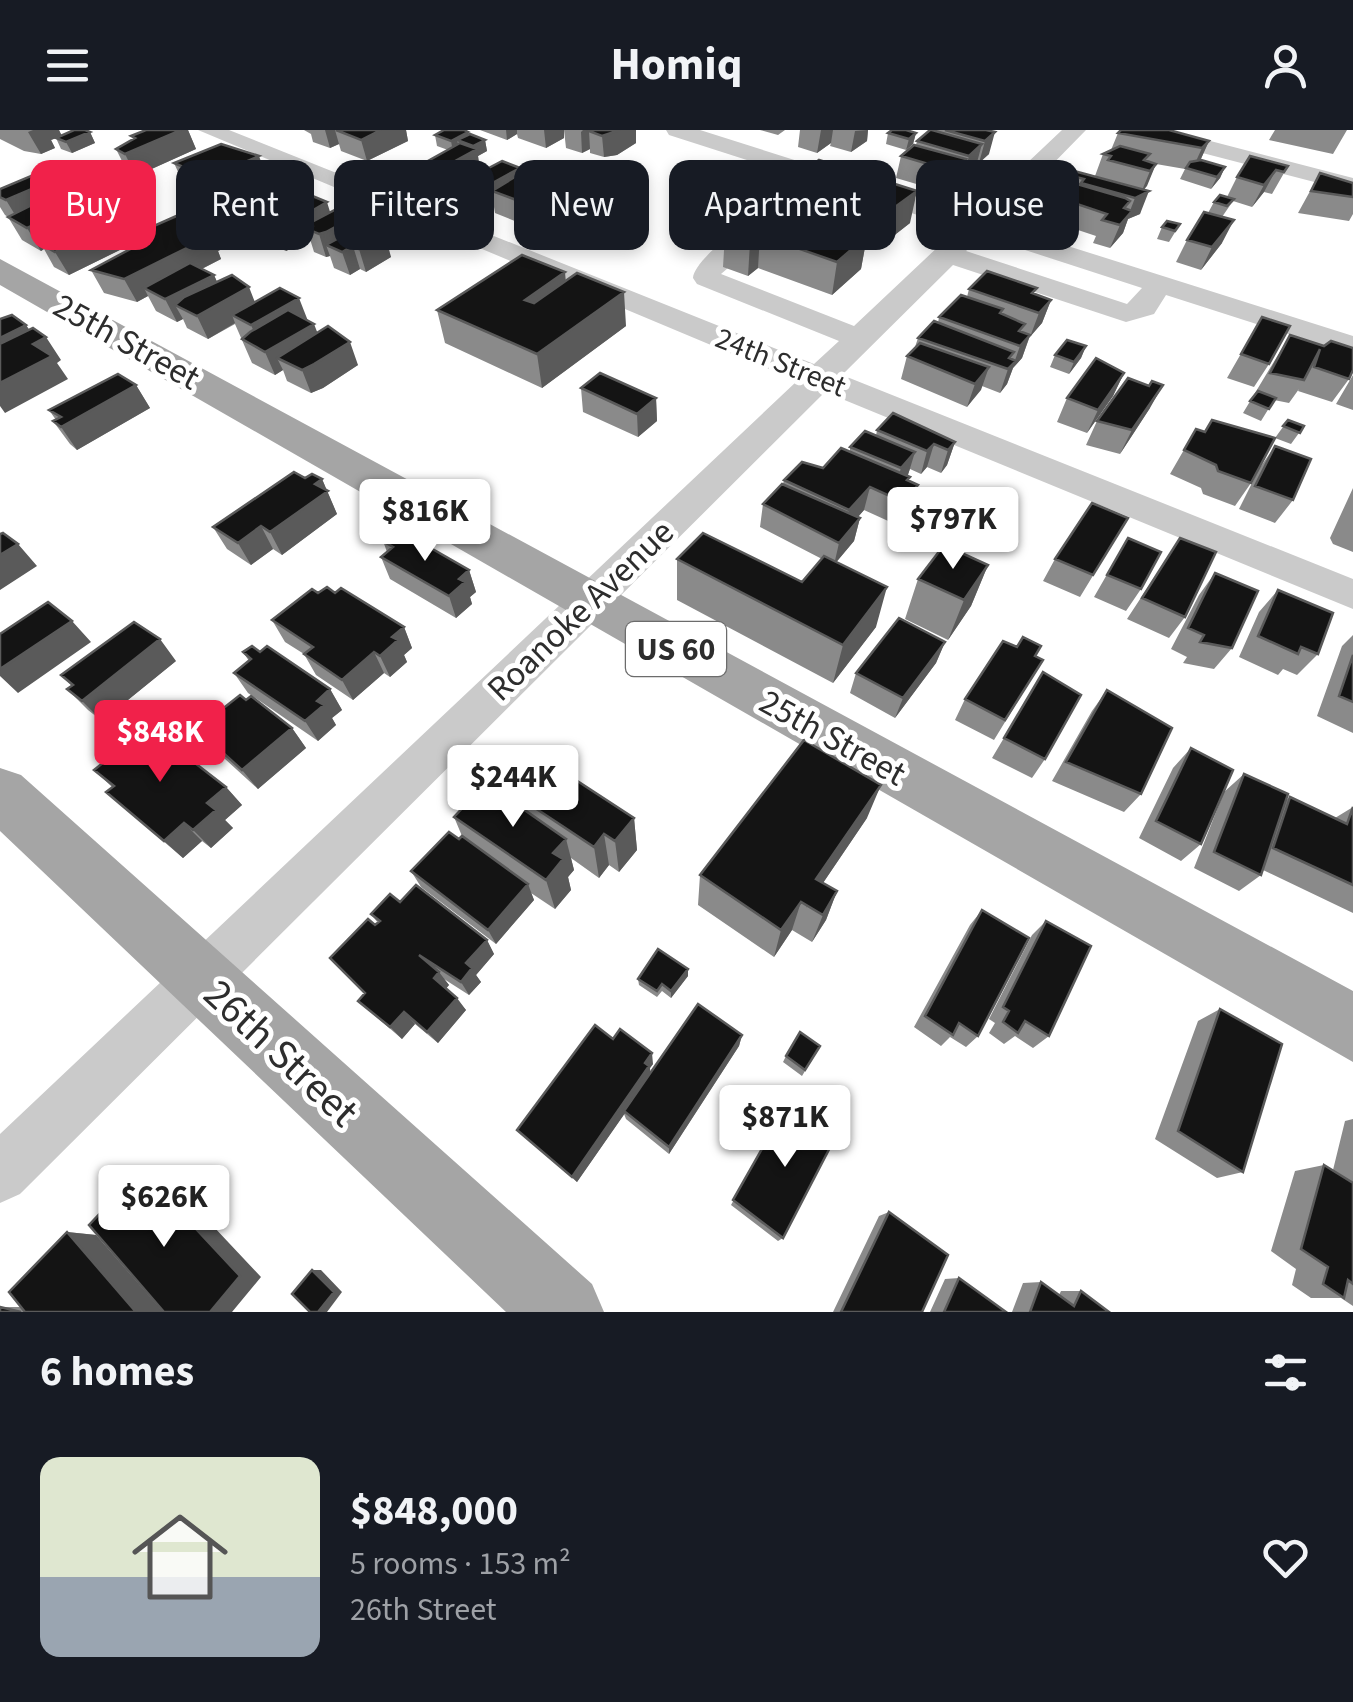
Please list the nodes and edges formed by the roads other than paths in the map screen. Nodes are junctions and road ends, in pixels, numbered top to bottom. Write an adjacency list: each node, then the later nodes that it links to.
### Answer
1 (209, 130): 16 (street, 24th Street)
2 (676, 130): 5 (street)
3 (1075, 130): 6 (street, Roanoke Avenue)
4 (1141, 130): 7 (street)
5 (770, 160)
6 (1044, 160)
7 (1353, 186)
8 (731, 250): 14 (street)
9 (951, 250): 14 (street, Roanoke Avenue)
10 (984, 250): 13 (street)
11 (1005, 250): 13 (street)
12 (0, 270): 18 (main road, 25th Street / US 60)
13 (1158, 285): 15 (street)
14 (860, 339): 16 (street, Roanoke Avenue)
15 (1353, 346)
16 (821, 379): 17 (street, 24th Street); 18 (street, Roanoke Avenue)
17 (1353, 595)
18 (590, 601): 20 (street, Roanoke Avenue); 21 (main road, 25th Street / US 60)
19 (0, 793): 20 (main road, 26th Street)
20 (200, 977): 22 (street, Roanoke Avenue); 23 (main road, 26th Street)
21 (1353, 1028)
22 (0, 1174)
23 (564, 1312)

